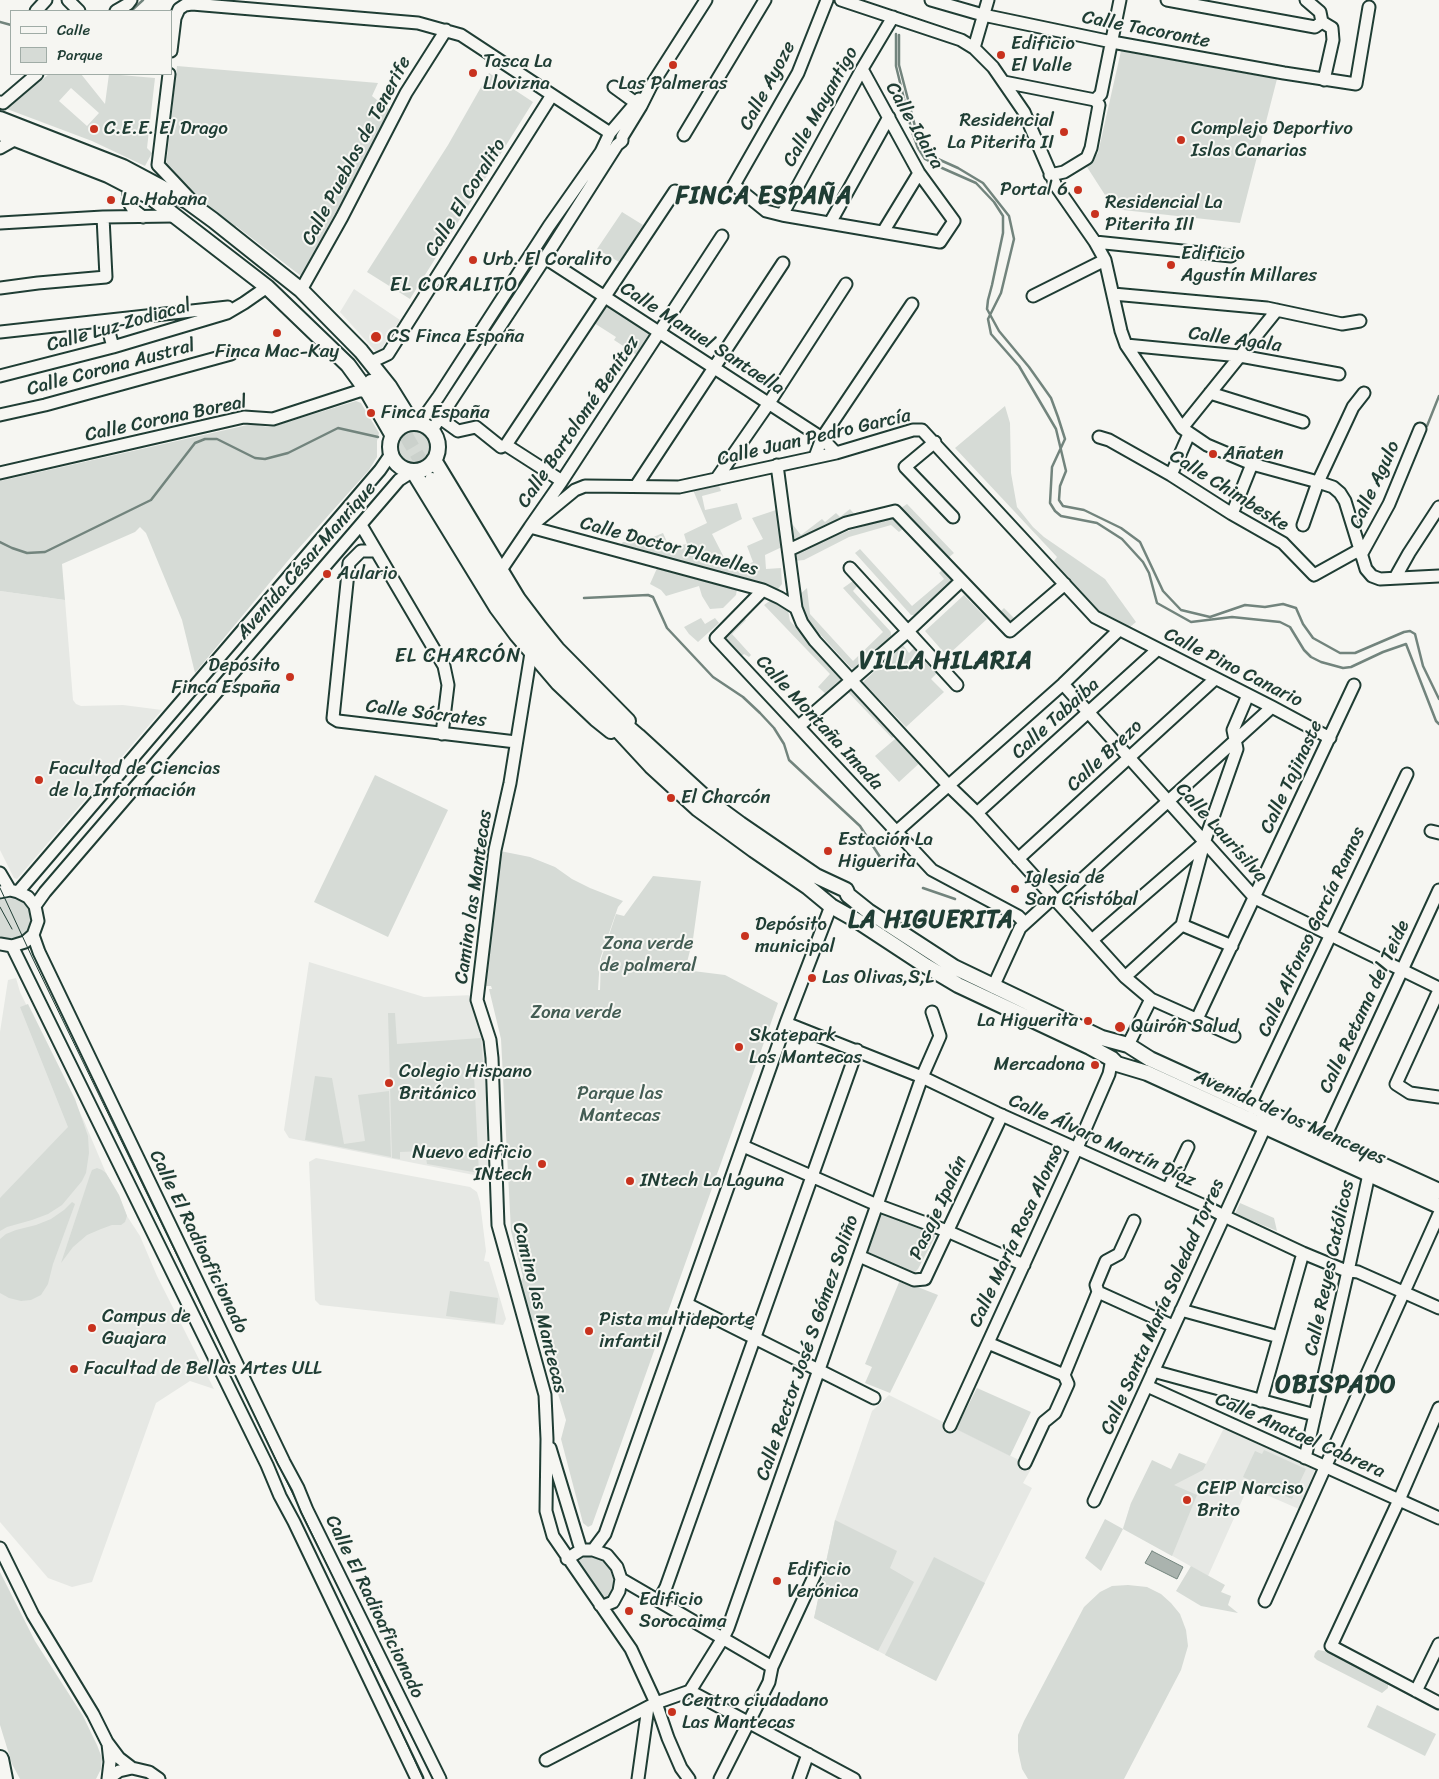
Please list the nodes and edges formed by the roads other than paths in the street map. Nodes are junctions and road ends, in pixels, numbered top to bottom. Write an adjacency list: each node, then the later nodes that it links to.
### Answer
1 (46, 0): 14 (street)
2 (68, 0): 15 (street)
3 (131, 0): 16 (street)
4 (706, 0): 30 (street)
5 (766, 0): 38 (street)
6 (828, 0): 46 (street, Calle Ayoze)
7 (841, 0): 18 (street)
8 (931, 0): 17 (street, Calle Tacoronte)
9 (988, 0): 17 (street)
10 (1120, 0): 21 (street)
11 (1167, 0): 19 (street)
12 (1306, 0): 19 (street)
13 (1369, 7): 27 (street, Calle Tacoronte)
14 (37, 10)
15 (78, 10)
16 (118, 10)
17 (983, 15): 21 (street, Calle Tacoronte); 23 (street)
18 (893, 17): 23 (street); 24 (street, Calle Mayantigo)
19 (1322, 22): 27 (street)
20 (446, 30): 22 (street); 31 (street); 68 (street, Calle Pueblos de Tenerife)
21 (1112, 42): 27 (street, Calle Tacoronte); 32 (street)
22 (172, 43)
23 (974, 48): 28 (street)
24 (862, 69): 35 (street, Calle Idaira); 53 (street, Calle Mayantigo)
25 (36, 75): 33 (street)
26 (169, 75): 42 (street)
27 (1324, 80)
28 (1004, 82): 32 (street); 44 (street)
29 (614, 87): 34 (street)
30 (648, 89): 34 (street); 39 (street)
31 (552, 95): 39 (street); 83 (street, Calle El Coralito)
32 (1095, 100): 44 (street)
33 (2, 102)
34 (636, 103): 39 (street)
35 (889, 117): 43 (street, Calle Idaira); 57 (street)
36 (0, 119): 45 (main road)
37 (0, 133): 40 (main road)
38 (684, 135)
39 (614, 137): 62 (street); 95 (street)
40 (16, 140): 41 (street); 47 (main road)
41 (0, 148)
42 (158, 165): 45 (street); 51 (street)
43 (919, 173): 58 (street); 58 (street, Calle Idaira)
44 (1050, 175): 60 (street)
45 (142, 178): 49 (main road)
46 (734, 185): 53 (street, Calle Idaira)
47 (130, 186): 49 (main road); 50 (street)
48 (675, 191): 70 (street)
49 (158, 194): 51 (main road); 52 (main road); 92 (main road)
50 (128, 201): 54 (street); 55 (street)
51 (200, 211): 68 (main road)
52 (174, 216): 55 (street); 66 (main road)
53 (782, 216): 57 (street, Calle Idaira)
54 (103, 217): 55 (street); 56 (street); 67 (street)
55 (143, 217)
56 (0, 223)
57 (830, 224): 58 (street, Calle Idaira)
58 (883, 232)
59 (722, 236): 78 (street, Calle Bartolomé Benítez)
60 (1095, 242): 61 (street); 63 (street)
61 (1231, 256)
62 (546, 258): 70 (street, Calle Manuel Santaella); 93 (street)
63 (1105, 260): 69 (street); 71 (street)
64 (783, 263): 84 (street)
65 (846, 284): 90 (street)
66 (267, 287): 72 (street, Calle Luz Zodiacal); 87 (main road)
67 (0, 288)
68 (301, 290): 83 (main road)
69 (1113, 294): 74 (street); 79 (street)
70 (605, 296): 78 (street, Calle Manuel Santaella); 103 (street)
71 (1033, 296)
72 (244, 303): 75 (street); 80 (street, Calle Luz Zodiacal)
73 (912, 304): 101 (street)
74 (1277, 310): 76 (street); 82 (street)
75 (106, 321): 77 (street); 80 (street)
76 (1360, 321)
77 (0, 332)
78 (660, 332): 84 (street, Calle Manuel Santaella); 115 (street, Calle Bartolomé Benítez)
79 (1126, 345): 82 (street, Calle Agala); 97 (street)
80 (113, 347): 86 (street, Calle Luz Zodiacal)
81 (231, 354): 91 (street, Calle Corona Austral)
82 (1240, 356): 85 (street, Calle Agala); 88 (street)
83 (371, 362): 95 (main road)
84 (715, 367): 90 (street, Calle Manuel Santaella); 117 (street)
85 (1339, 374)
86 (0, 376)
87 (367, 391): 99 (main road); 111 (street, Calle Corona Boreal)
88 (1210, 393): 94 (street); 97 (street)
89 (1364, 393): 116 (street)
90 (769, 403): 101 (street, Calle Manuel Santaella); 113 (street)
91 (0, 415)
92 (394, 416)
93 (440, 418): 98 (street); 103 (street)
94 (1304, 422)
95 (416, 424): 98 (main road); 99 (main road)
96 (1420, 429): 127 (street, Calle Agulo)
97 (1186, 431): 108 (street); 112 (street)
98 (432, 433): 107 (main road)
99 (393, 436): 105 (main road)
100 (1099, 437): 112 (street, Calle Chimbeske)
101 (822, 438): 104 (street, Calle Manuel Santaella); 106 (street)
102 (935, 442): 104 (street, Calle Juan Pedro García); 120 (street); 134 (street, Calle Juan Pedro García)
103 (506, 446): 115 (street)
104 (836, 453): 106 (street, Calle Juan Pedro García)
105 (391, 454): 110 (main road); 136 (street, Avenida César Manrique)
106 (815, 457): 109 (street, Calle Juan Pedro García)
107 (434, 460): 110 (main road); 130 (main road)
108 (1252, 464): 116 (street); 119 (street)
109 (776, 465): 113 (street, Calle Juan Pedro García); 124 (street)
110 (413, 471): 121 (street, Avenida César Manrique); 142 (main road)
111 (0, 473)
112 (1171, 475): 119 (street, Calle Chimbeske)
113 (717, 478): 117 (street, Calle Juan Pedro García)
114 (432, 480): 149 (main road)
115 (562, 481): 123 (street, Calle Bartolomé Benítez)
116 (1318, 482): 122 (street); 127 (street)
117 (636, 486): 123 (street, Calle Juan Pedro García)
118 (1439, 507): 132 (street)
119 (1232, 514): 127 (street, Calle Chimbeske)
120 (953, 517)
121 (361, 525): 125 (street); 126 (street, Avenida César Manrique)
122 (1303, 525)
123 (530, 527): 130 (street, Calle Juan Pedro García); 135 (street, Calle Doctor Planelles)
124 (789, 550): 133 (street); 137 (street)
125 (376, 551): 128 (street); 153 (street)
126 (337, 552): 128 (street); 138 (street, Avenida César Manrique)
127 (1360, 552): 132 (street)
128 (349, 564): 153 (street, Calle Sócrates)
129 (850, 568): 140 (street)
130 (501, 570): 160 (main road)
131 (1439, 576): 132 (street)
132 (1395, 578)
133 (961, 581): 134 (street); 140 (street)
134 (1065, 584): 139 (street, Calle Juan Pedro García)
135 (763, 590): 137 (street, Calle Doctor Planelles); 152 (street, Calle Montaña Imada)
136 (263, 608): 138 (street); 157 (street, Avenida César Manrique)
137 (796, 608): 144 (street)
138 (278, 620): 159 (street, Avenida César Manrique)
139 (1119, 630): 141 (street, Calle Pino Canario); 145 (street)
140 (907, 632): 144 (street); 146 (street)
141 (1158, 649): 143 (street, Calle Pino Canario); 151 (street, Calle Tabaiba)
142 (531, 653): 156 (street, Camino las Mantecas); 161 (main road)
143 (1215, 678): 148 (street, Calle Pino Canario); 158 (street, Calle Brezo)
144 (852, 680): 152 (street); 163 (street)
145 (1063, 684): 151 (street, Calle Laurisilva); 163 (street)
146 (957, 685)
147 (1354, 685): 154 (street, Calle Tajinaste)
148 (1248, 695): 150 (street, Calle Pino Canario); 155 (street)
149 (598, 706): 160 (main road); 161 (main road)
150 (1272, 707): 154 (street, Calle Pino Canario); 155 (street)
151 (1090, 712): 158 (street, Calle Laurisilva); 165 (street, Calle Tabaiba)
152 (799, 726): 166 (street, Calle Montaña Imada)
153 (442, 734): 156 (street, Calle Sócrates)
154 (1330, 738): 174 (street, Calle Tajinaste)
155 (1235, 740): 164 (street); 167 (street)
156 (516, 742): 238 (street, Camino las Mantecas)
157 (142, 749): 159 (street); 172 (street, Avenida César Manrique)
158 (1130, 756): 164 (street, Calle Laurisilva); 168 (street, Calle Brezo)
159 (157, 762): 177 (street, Avenida César Manrique)
160 (670, 765): 170 (main road)
161 (651, 766): 176 (main road, Avenida de los Menceyes)
162 (1406, 774): 181 (street, Calle Alfonso García Ramos)
163 (948, 785): 165 (street); 166 (street)
164 (1169, 801): 167 (street, Calle Laurisilva); 175 (street)
165 (977, 813): 168 (street)
166 (896, 832): 178 (street, Calle Montaña Imada)
167 (1204, 842): 174 (street, Calle Laurisilva); 179 (street); 182 (street)
168 (1018, 859): 175 (street)
169 (0, 874): 172 (street)
170 (836, 886): 173 (main road); 176 (main road)
171 (1439, 890): 185 (street, Calle Retama del Teide)
172 (9, 891): 177 (street)
173 (848, 895): 176 (main road); 187 (main road, Avenida de los Menceyes)
174 (1255, 898): 181 (street, Calle Laurisilva); 184 (street, Calle Tajinaste)
175 (1055, 900): 178 (street); 182 (street)
176 (831, 905): 192 (street); 196 (main road, Avenida de los Menceyes)
177 (35, 906): 180 (street)
178 (1025, 923): 187 (street)
179 (1182, 924): 184 (street); 186 (street)
180 (33, 935): 183 (street); 276 (street, Calle El Radioaficionado)
181 (1330, 936): 185 (street, Calle Laurisilva); 199 (street, Calle Alfonso García Ramos)
182 (1092, 940): 186 (street)
183 (3, 946): 275 (street, Calle El Radioaficionado)
184 (1232, 946): 191 (street, Calle Tajinaste)
185 (1402, 970): 188 (street, Calle Laurisilva); 202 (street, Calle Retama del Teide)
186 (1125, 978): 189 (street)
187 (993, 987): 194 (main road, Avenida de los Menceyes)
188 (1439, 989): 198 (street)
189 (1150, 999): 191 (street); 194 (street)
190 (932, 1012): 197 (street, Calle Rector José S Gómez Soliño)
191 (1196, 1019): 193 (street)
192 (786, 1023): 195 (street, Calle Álvaro Martín Díaz); 203 (street)
193 (1234, 1036)
194 (1126, 1046): 196 (main road); 199 (main road, Avenida de los Menceyes)
195 (856, 1050): 197 (street, Calle Álvaro Martín Díaz); 207 (street)
196 (1118, 1062): 201 (main road, Avenida de los Menceyes); 204 (street, Calle María Rosa Alonso)
197 (922, 1077): 200 (street, Calle Álvaro Martín Díaz); 210 (street, Calle Rector José S Gómez Soliño)
198 (1439, 1097)
199 (1250, 1105): 202 (main road, Avenida de los Menceyes)
200 (1002, 1115): 204 (street, Calle Álvaro Martín Díaz); 215 (street, Pasaje Ipalán)
201 (1264, 1127): 206 (main road, Avenida de los Menceyes); 213 (street, Calle Santa María Soledad Torres)
202 (1324, 1139): 209 (main road, Avenida de los Menceyes)
203 (743, 1146): 207 (street); 222 (street)
204 (1077, 1148): 208 (street, Calle Álvaro Martín Díaz); 218 (street, Calle María Rosa Alonso)
205 (1188, 1148): 208 (street)
206 (1369, 1174): 211 (main road, Avenida de los Menceyes); 219 (street, Calle Reyes Católicos)
207 (812, 1176): 210 (street); 227 (street)
208 (1168, 1189): 213 (street, Calle Álvaro Martín Díaz)
209 (1439, 1191)
210 (878, 1206): 215 (street); 217 (street, Calle Rector José S Gómez Soliño)
211 (1439, 1206)
212 (1439, 1214): 221 (street)
213 (1224, 1216): 216 (street, Calle Álvaro Martín Díaz); 224 (street, Calle Santa María Soledad Torres)
214 (1134, 1221): 220 (street)
215 (947, 1231): 217 (street, Pasaje Ipalán); 218 (street)
216 (1303, 1254): 219 (street, Calle Álvaro Martín Díaz); 226 (street)
217 (860, 1256): 229 (street, Calle Rector José S Gómez Soliño)
218 (1024, 1265): 228 (street, Calle María Rosa Alonso)
219 (1348, 1271): 221 (street, Calle Álvaro Martín Díaz); 236 (street, Calle Reyes Católicos)
220 (1098, 1292): 225 (street); 231 (street)
221 (1403, 1292): 223 (street, Calle Álvaro Martín Díaz); 241 (street)
222 (687, 1304): 227 (street); 245 (street)
223 (1439, 1308)
224 (1181, 1310): 225 (street, Calle Santa María Soledad Torres); 226 (street)
225 (1173, 1326): 230 (street, Calle Santa María Soledad Torres)
226 (1279, 1337): 234 (street)
227 (755, 1338): 229 (street); 253 (street)
228 (988, 1342): 231 (street); 237 (street, Calle María Rosa Alonso)
229 (819, 1371): 233 (street); 258 (street, Calle Rector José S Gómez Soliño)
230 (1153, 1371): 232 (street, Calle Santa María Soledad Torres); 234 (street)
231 (1064, 1375): 240 (street)
232 (1147, 1386): 239 (street, Calle Anatael Cabrera); 243 (street, Calle Santa María Soledad Torres)
233 (874, 1398)
234 (1261, 1401): 236 (street)
235 (1439, 1408): 242 (street)
236 (1315, 1415): 239 (street, Calle Reyes Católicos)
237 (950, 1426)
238 (547, 1439): 247 (street, Camino las Mantecas); 250 (street, Camino las Mantecas)
239 (1305, 1458): 241 (street, Calle Anatael Cabrera)
240 (1025, 1464)
241 (1325, 1467): 242 (street, Calle Anatael Cabrera); 254 (street)
242 (1399, 1500): 244 (street, Calle Anatael Cabrera); 262 (street)
243 (1094, 1501)
244 (1439, 1518)
245 (605, 1534): 248 (street); 249 (street)
246 (0, 1548): 266 (street)
247 (581, 1550): 248 (street); 250 (street)
248 (593, 1550): 249 (street)
249 (607, 1555): 252 (street)
250 (567, 1559): 256 (street, Camino las Mantecas)
251 (817, 1570): 260 (street)
252 (621, 1579): 253 (street); 255 (street)
253 (660, 1600): 258 (street)
254 (1265, 1601)
255 (613, 1602): 256 (street); 257 (street)
256 (600, 1605): 257 (street, Camino las Mantecas)
257 (609, 1618): 264 (street, Camino las Mantecas)
258 (723, 1638): 260 (street); 261 (street, Calle Rector José S Gómez Soliño)
259 (1439, 1644): 262 (street)
260 (772, 1666): 265 (street)
261 (690, 1691): 264 (street); 265 (street)
262 (1416, 1691): 263 (street)
263 (1439, 1703)
264 (652, 1705): 269 (street); 277 (street); 278 (street, Camino las Mantecas)
265 (748, 1723): 267 (street); 279 (street)
266 (108, 1742): 270 (street); 273 (street)
267 (808, 1754): 280 (street); 281 (street)
268 (0, 1759): 272 (highway)
269 (546, 1760)
270 (132, 1768): 273 (street); 274 (street)
271 (0, 1775): 272 (highway)
272 (3, 1779)
273 (108, 1779)
274 (159, 1779)
275 (417, 1779)
276 (440, 1779)
277 (638, 1779)
278 (689, 1779)
279 (720, 1779)
280 (799, 1779)
281 (854, 1779)

